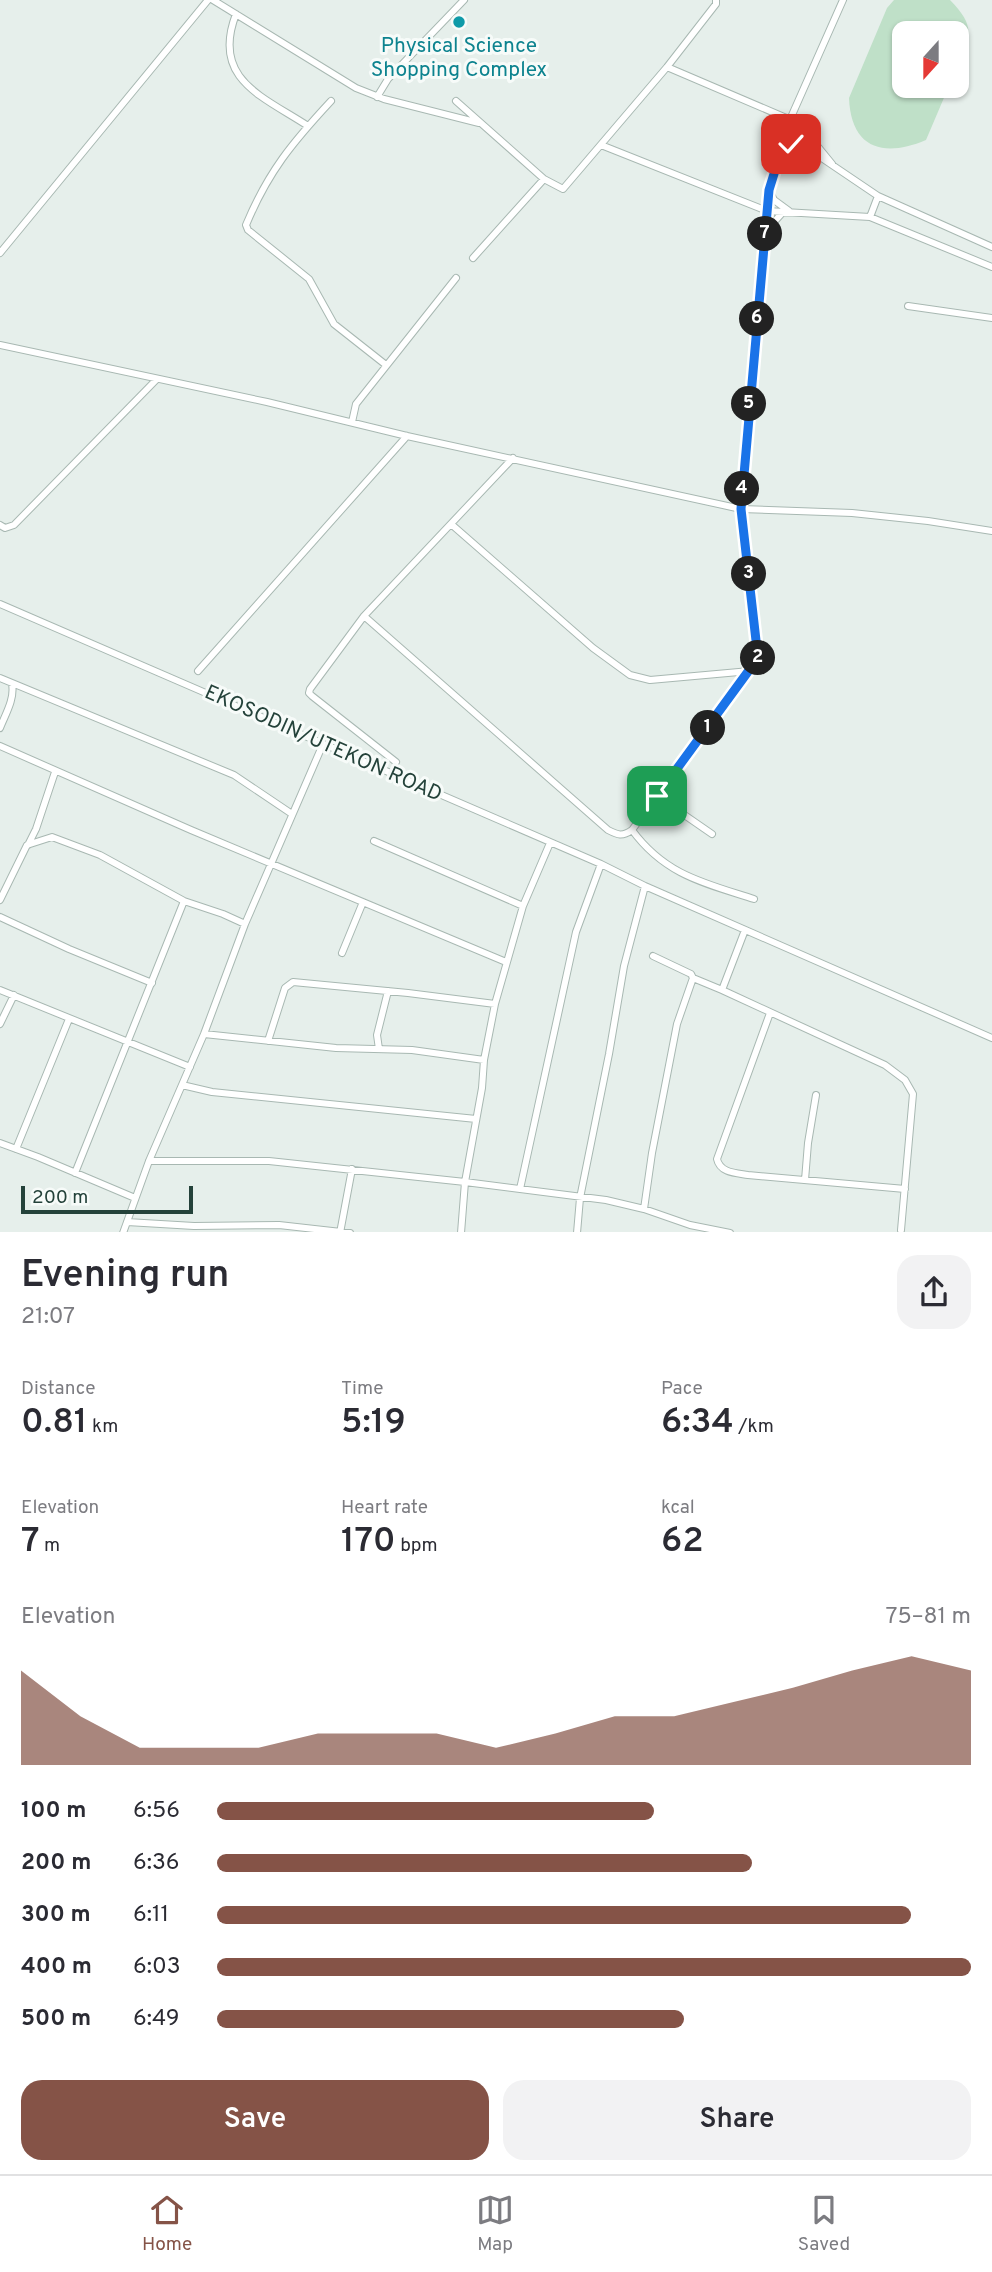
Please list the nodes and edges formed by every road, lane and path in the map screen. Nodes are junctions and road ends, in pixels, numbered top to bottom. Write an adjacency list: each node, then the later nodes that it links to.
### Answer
1 (210, 0): 5 (street); 24 (street)
2 (464, 0): 7 (street)
3 (716, 0): 6 (street)
4 (843, 0): 10 (street)
5 (236, 14): 7 (street); 12 (street)
6 (667, 67): 10 (street); 13 (street)
7 (377, 97): 11 (street)
8 (331, 101): 12 (street)
9 (456, 101): 11 (street)
10 (792, 117): 14 (street); 15 (street)
11 (481, 123): 16 (street)
12 (308, 126): 31 (street)
13 (601, 145): 16 (street); 19 (street)
14 (782, 148): 15 (street); 17 (street)
15 (833, 165): 18 (street)
16 (544, 179): 25 (street)
17 (769, 190): 19 (street); 20 (street)
18 (878, 196): 21 (street); 23 (street)
19 (767, 211): 20 (street); 22 (street)
20 (786, 211): 21 (street); 22 (street)
21 (870, 216): 26 (street)
22 (765, 233): 36 (street)
23 (992, 247)
24 (0, 254)
25 (473, 258)
26 (992, 267)
27 (456, 278): 31 (street)
28 (908, 306): 29 (street)
29 (992, 317)
30 (0, 345): 32 (street)
31 (386, 365): 33 (street)
32 (156, 380): 33 (street); 38 (street)
33 (352, 422): 34 (street)
34 (407, 436): 35 (street); 42 (street)
35 (513, 458): 36 (street); 37 (street)
36 (741, 509): 39 (street); 43 (street)
37 (451, 524): 41 (street); 43 (street)
38 (0, 525)
39 (992, 531)
40 (0, 604): 47 (street, EKOSODIN/UTEKON ROAD)
41 (364, 616): 49 (street); 54 (street)
42 (198, 671)
43 (750, 671): 51 (street)
44 (0, 678): 45 (street)
45 (12, 684): 46 (street); 52 (street)
46 (0, 728)
47 (323, 744): 52 (street); 58 (street, EKOSODIN/UTEKON ROAD)
48 (0, 746): 50 (street)
49 (396, 762)
50 (55, 772): 53 (street); 60 (street)
51 (657, 796): 54 (street); 55 (street)
52 (292, 814): 60 (street)
53 (36, 829): 56 (street); 59 (street)
54 (632, 830): 63 (street)
55 (712, 834)
56 (52, 837): 59 (street); 65 (street)
57 (374, 841): 67 (street)
58 (550, 843): 61 (street, EKOSODIN/UTEKON ROAD); 67 (street)
59 (27, 845): 64 (street)
60 (272, 863): 66 (street); 69 (street)
61 (601, 864): 62 (street, EKOSODIN/UTEKON ROAD); 101 (street)
62 (645, 886): 70 (street, EKOSODIN/UTEKON ROAD); 104 (street)
63 (754, 899)
64 (0, 900)
65 (184, 901): 69 (street); 75 (street)
66 (363, 902): 71 (street); 73 (street)
67 (523, 906): 73 (street)
68 (0, 918): 75 (street)
69 (245, 924): 84 (street)
70 (745, 930): 77 (street); 85 (street, EKOSODIN/UTEKON ROAD)
71 (342, 953)
72 (653, 956): 74 (street)
73 (506, 962): 80 (street)
74 (694, 978): 77 (street); 105 (street)
75 (152, 983): 87 (street)
76 (0, 990): 79 (street)
77 (722, 990): 81 (street)
78 (388, 991): 80 (street); 86 (street); 88 (street)
79 (14, 995): 82 (street); 83 (street)
80 (495, 1004): 89 (street)
81 (770, 1013): 99 (street); 102 (street)
82 (69, 1019): 87 (street); 95 (street)
83 (0, 1024)
84 (204, 1034): 86 (street); 90 (street)
85 (992, 1038)
86 (268, 1041): 88 (street)
87 (129, 1044): 90 (street); 98 (street)
88 (379, 1049): 89 (street)
89 (484, 1060): 93 (street)
90 (190, 1067): 91 (street)
91 (182, 1086): 93 (street); 96 (street)
92 (816, 1095): 99 (street)
93 (476, 1119): 100 (street)
94 (0, 1143): 95 (street)
95 (16, 1149): 98 (street)
96 (149, 1161): 97 (street); 103 (street)
97 (352, 1169): 100 (street); 111 (street)
98 (75, 1173): 103 (street)
99 (805, 1180): 102 (street)
100 (465, 1182): 101 (street); 112 (street)
101 (520, 1189): 104 (street)
102 (905, 1189): 109 (street)
103 (135, 1198): 106 (street)
104 (580, 1198): 105 (street); 113 (street)
105 (644, 1209): 108 (street)
106 (127, 1222): 107 (street); 110 (street)
107 (278, 1229): 111 (street)
108 (690, 1229): 114 (street)
109 (901, 1230)
110 (122, 1232)
111 (340, 1232)
112 (461, 1232)
113 (576, 1232)
114 (720, 1232)

